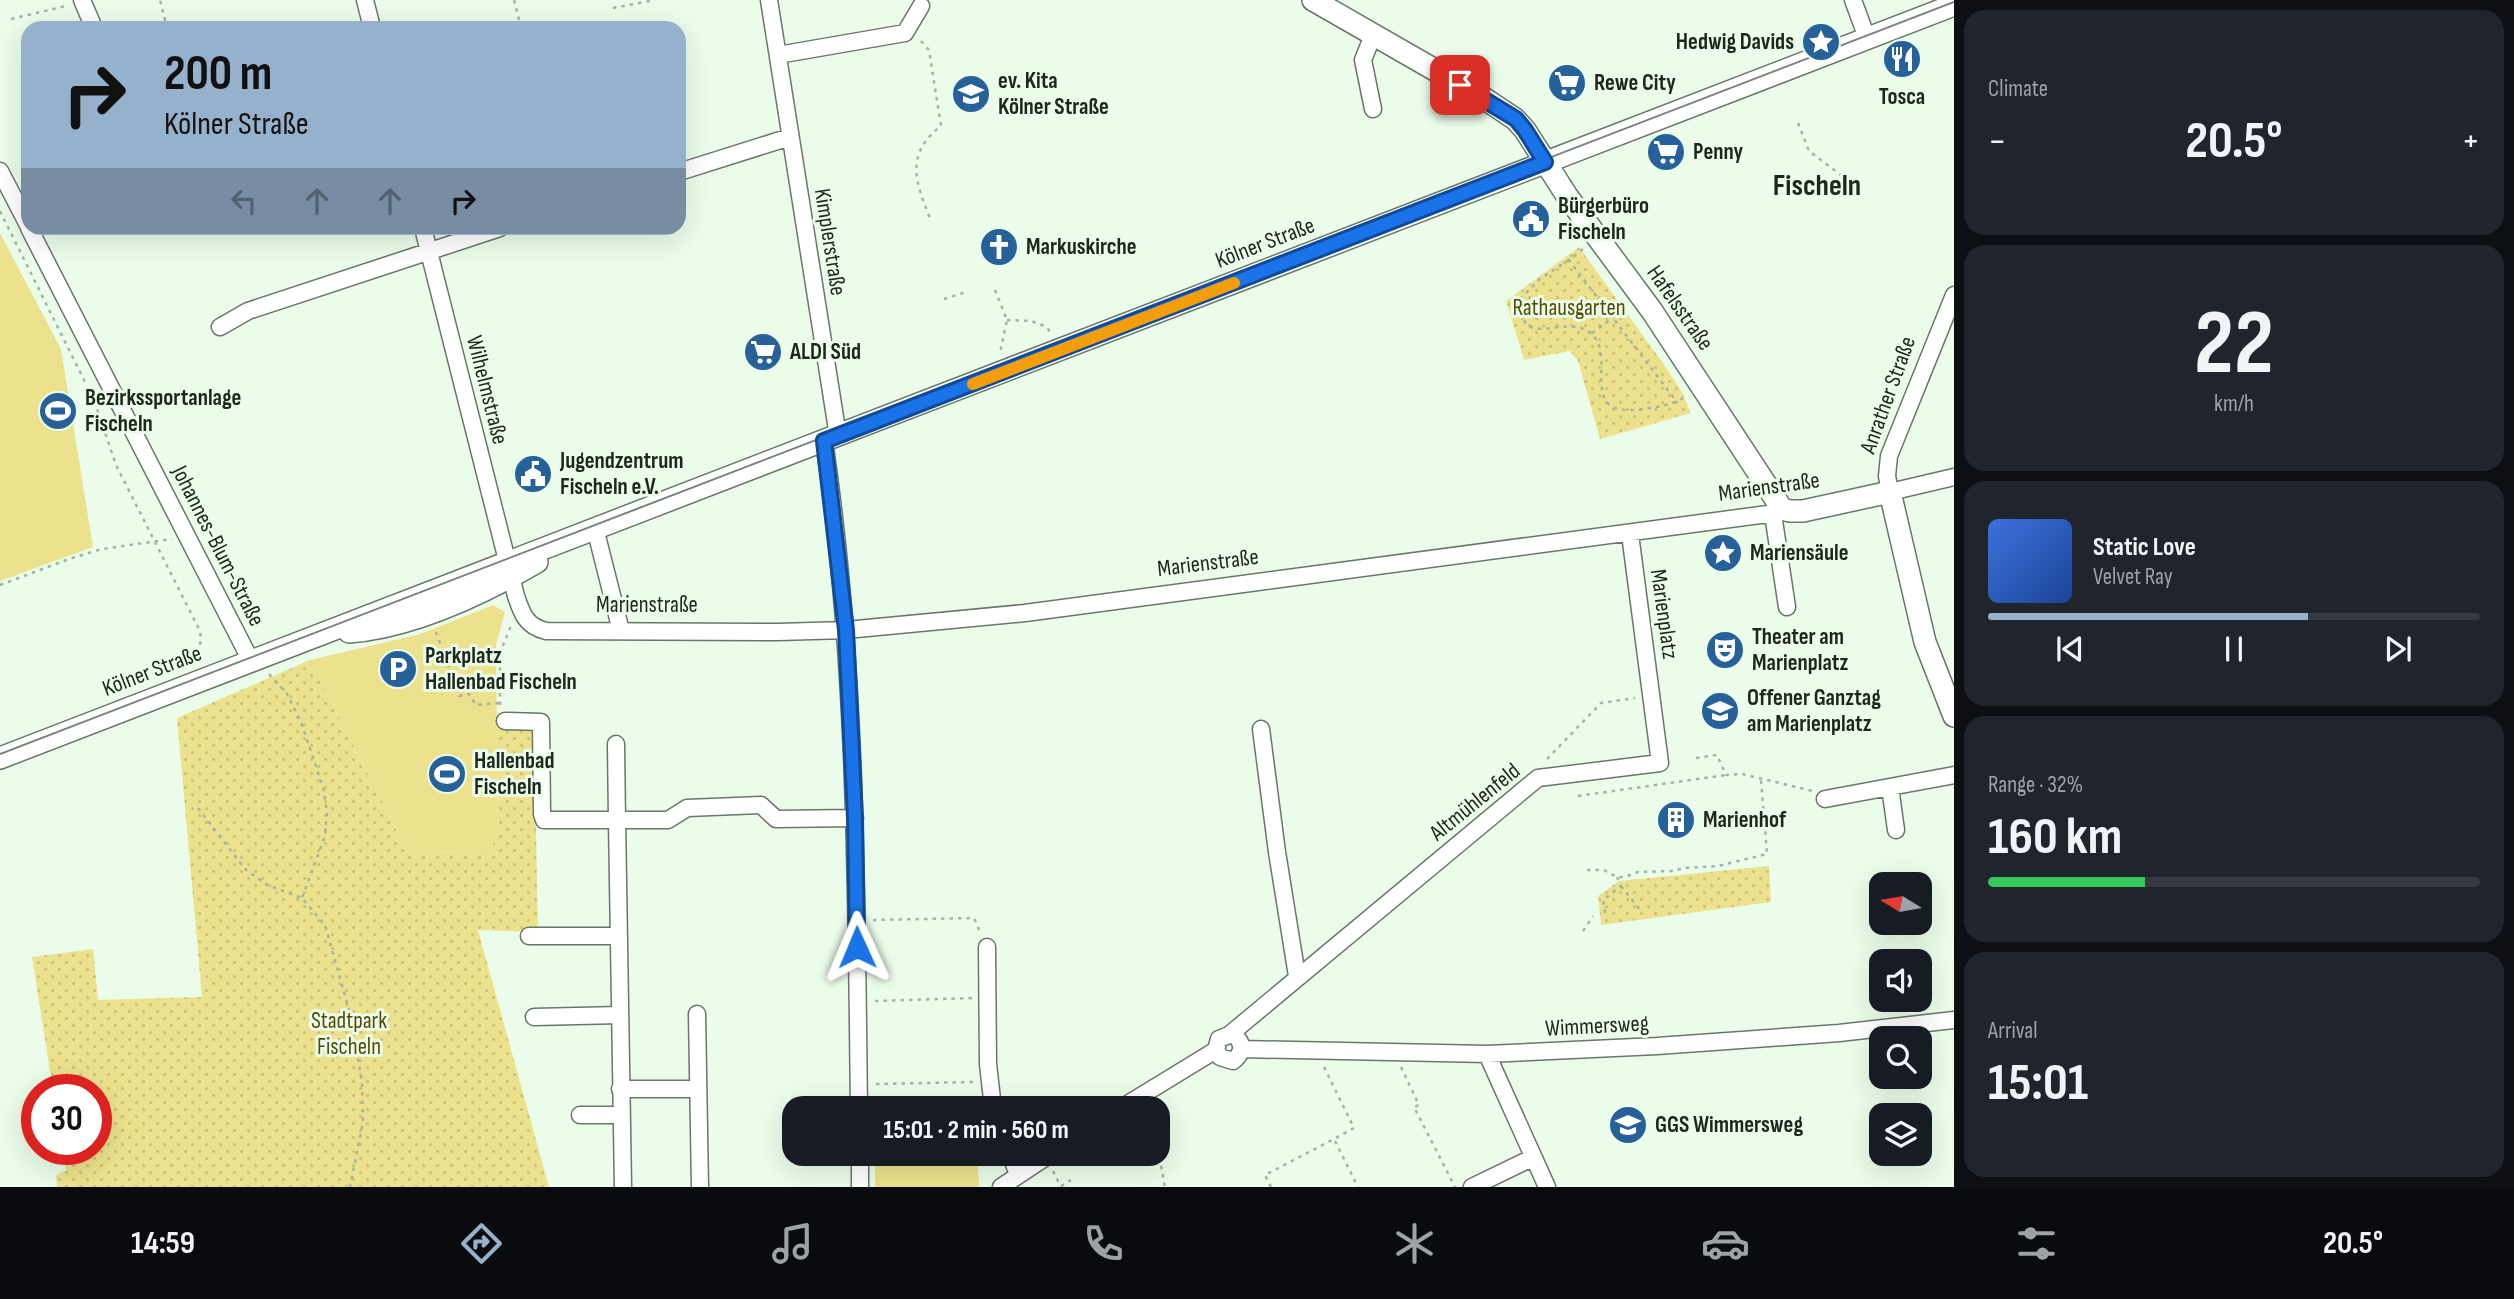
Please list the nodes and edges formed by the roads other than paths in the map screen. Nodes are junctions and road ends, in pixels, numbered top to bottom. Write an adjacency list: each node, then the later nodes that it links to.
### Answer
1 (365, 0): 10 (street)
2 (769, 0): 13 (street, Kimplerstraße)
3 (1313, 0): 8 (main road, Hafelsstraße)
4 (1853, 0): 12 (street)
5 (82, 1): 9 (street)
6 (1954, 5): 12 (main road, Kölner Straße)
7 (920, 6): 13 (street)
8 (1341, 7): 11 (main road, Hafelsstraße)
9 (91, 21)
10 (370, 21)
11 (1373, 35): 14 (street); 16 (main road, Hafelsstraße)
12 (1867, 38): 16 (main road, Kölner Straße)
13 (778, 55): 15 (street, Kimplerstraße)
14 (1373, 109)
15 (790, 137): 17 (street); 26 (street, Kimplerstraße)
16 (1545, 162): 26 (main road, Kölner Straße); 29 (main road, Hafelsstraße)
17 (686, 170)
18 (0, 171): 19 (street, Johannes-Blum-Straße)
19 (21, 211)
20 (34, 235): 37 (street, Johannes-Blum-Straße)
21 (425, 235): 23 (street, Wilhelmstraße)
22 (477, 235): 23 (street)
23 (428, 250): 25 (street); 32 (street, Wilhelmstraße)
24 (1954, 295): 28 (street, Anrather Straße)
25 (220, 327)
26 (831, 438): 30 (main road, Kölner Straße); 34 (street, Kimplerstraße)
27 (1954, 477): 28 (street, Marienstraße)
28 (1890, 492): 29 (main road, Marienstraße); 39 (main road, Anrather Straße)
29 (1781, 513): 31 (street, Marienstraße); 33 (street)
30 (594, 528): 32 (main road, Kölner Straße); 35 (street)
31 (1630, 534): 34 (street, Marienstraße); 38 (street, Marienplatz)
32 (509, 570): 35 (street, Marienstraße); 36 (main road, Kölner Straße); 36 (main road, Kölner Straße)
33 (1787, 607)
34 (846, 630): 35 (street, Marienstraße); 47 (street, Kimplerstraße)
35 (621, 631)
36 (323, 633): 37 (main road, Kölner Straße)
37 (254, 660): 43 (main road, Kölner Straße)
38 (1653, 698): 53 (street, Altmühlenfeld)
39 (1954, 716)
40 (505, 721): 48 (street)
41 (1261, 729): 53 (street)
42 (616, 744): 48 (street)
43 (0, 758)
44 (1954, 775): 45 (street)
45 (1890, 787): 46 (street); 49 (street)
46 (1820, 795)
47 (855, 818): 48 (street); 64 (street, Kimplerstraße)
48 (617, 820): 51 (street)
49 (1896, 830)
50 (529, 936): 51 (street)
51 (619, 936): 55 (street)
52 (987, 947): 65 (street)
53 (1297, 976): 58 (street, Altmühlenfeld)
54 (697, 1014): 63 (street)
55 (620, 1015): 56 (street); 62 (street)
56 (534, 1017)
57 (1954, 1020): 61 (street, Wimmersweg)
58 (1229, 1035): 59 (street); 60 (street, Altmühlenfeld)
59 (1241, 1049): 60 (street); 61 (street, Wimmersweg)
60 (1216, 1050): 66 (street, Altmühlenfeld)
61 (1487, 1054): 69 (street)
62 (620, 1089): 63 (street); 68 (street)
63 (697, 1089): 75 (street)
64 (859, 1096)
65 (992, 1096)
66 (1141, 1096)
67 (580, 1115): 68 (street)
68 (621, 1115): 74 (street)
69 (1532, 1158): 78 (street); 79 (street)
70 (860, 1166): 76 (street)
71 (1015, 1166): 73 (street)
72 (1032, 1166): 73 (street)
73 (1018, 1175): 77 (street)
74 (623, 1187)
75 (700, 1187)
76 (860, 1187)
77 (1001, 1187)
78 (1472, 1187)
79 (1547, 1187)

